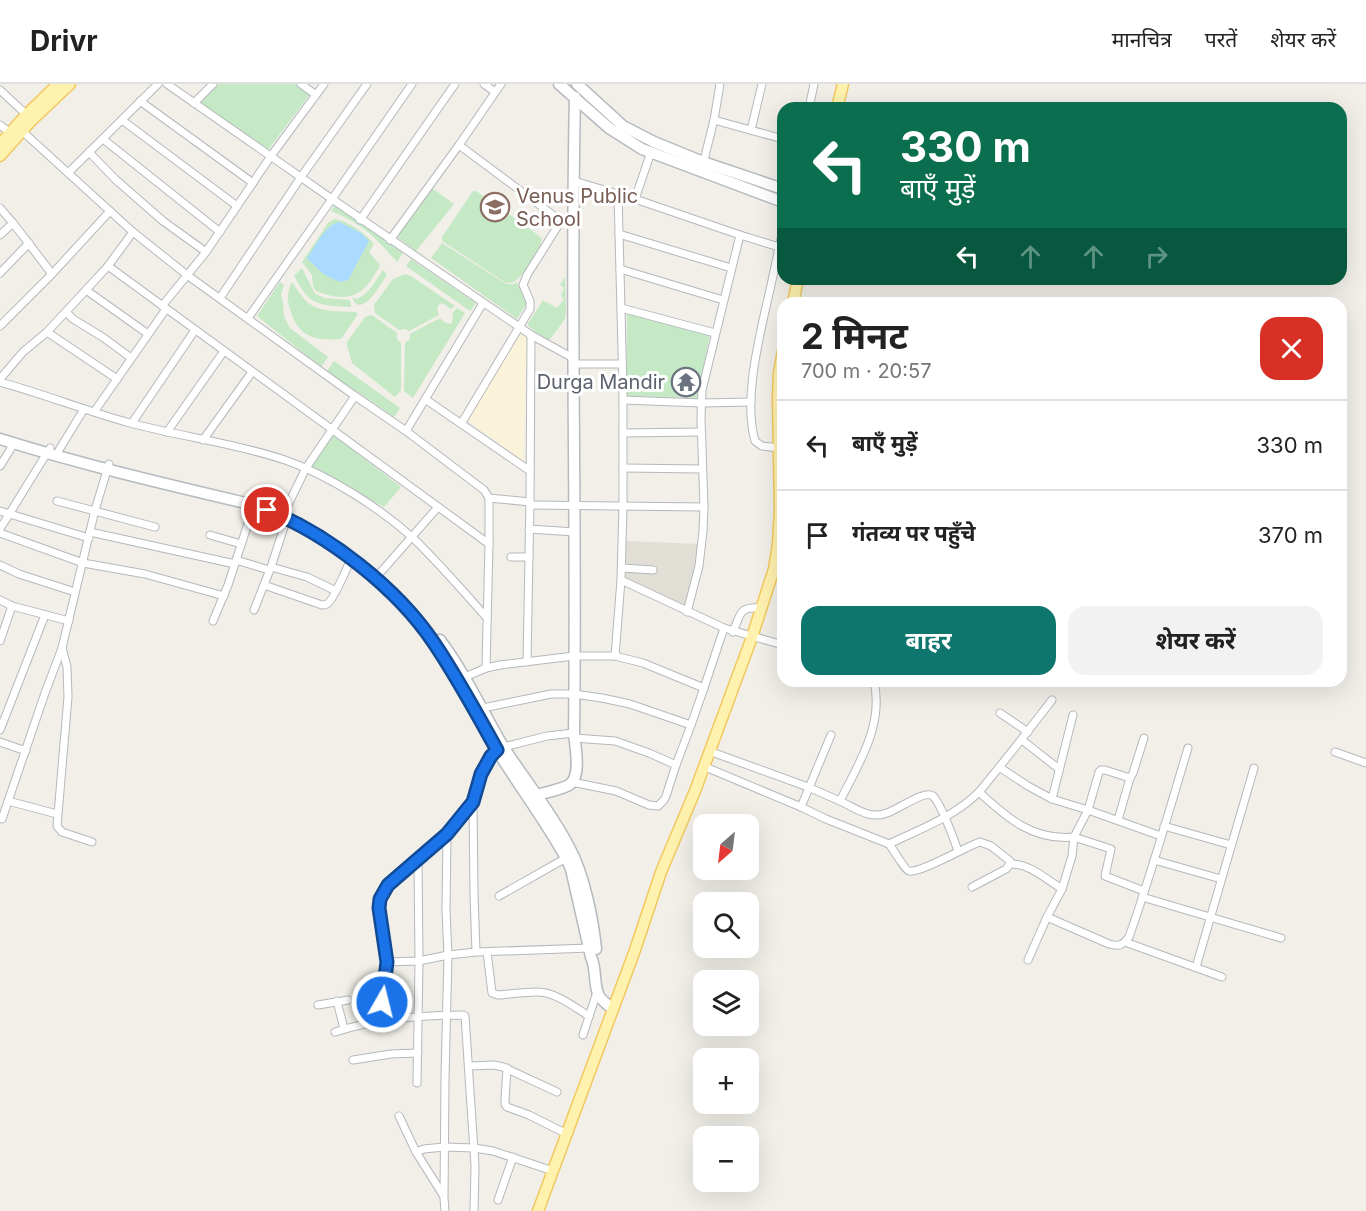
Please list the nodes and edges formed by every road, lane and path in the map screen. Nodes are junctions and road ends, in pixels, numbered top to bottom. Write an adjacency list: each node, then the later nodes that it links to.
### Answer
1 (58, 84): 28 (main road)
2 (70, 84): 28 (main road)
3 (158, 84): 24 (street)
4 (167, 84): 27 (street)
5 (213, 84): 27 (street)
6 (301, 84): 22 (street)
7 (324, 84): 22 (street)
8 (367, 84): 44 (street)
9 (412, 84): 49 (street)
10 (455, 84): 56 (street)
11 (484, 84): 21 (street)
12 (501, 84): 21 (street)
13 (559, 84): 23 (street)
14 (576, 84): 20 (street); 23 (street)
15 (720, 84): 30 (street)
16 (762, 84): 32 (street)
17 (814, 84): 25 (street)
18 (843, 84): 26 (main road)
19 (0, 90): 28 (street)
20 (589, 90): 42 (street)
21 (495, 92): 37 (street)
22 (316, 95): 41 (street)
23 (575, 97): 39 (street); 45 (street)
24 (140, 101): 29 (street); 46 (street)
25 (810, 102)
26 (838, 102)
27 (194, 103): 41 (street)
28 (29, 118): 33 (main road)
29 (122, 120): 35 (street); 52 (street)
30 (714, 120): 32 (street); 42 (street)
31 (0, 125): 33 (street)
32 (751, 130): 34 (street)
33 (16, 134): 36 (main road); 43 (street)
34 (777, 137)
35 (102, 139): 38 (street); 60 (street)
36 (3, 144): 40 (main road)
37 (459, 145): 57 (street); 64 (street)
38 (89, 152): 43 (street); 67 (street)
39 (651, 152): 42 (street); 50 (street)
40 (0, 156)
41 (271, 156): 44 (street); 46 (street)
42 (702, 167): 47 (street); 51 (street)
43 (68, 173): 54 (street)
44 (301, 177): 49 (street); 76 (street)
45 (574, 181): 48 (street); 55 (street)
46 (253, 183): 52 (street)
47 (777, 187)
48 (618, 194): 50 (street); 61 (street)
49 (332, 199): 56 (street); 82 (street)
50 (635, 199): 62 (street)
51 (777, 199)
52 (237, 206): 60 (street)
53 (0, 208): 58 (street)
54 (110, 212): 59 (street); 73 (street)
55 (573, 217): 57 (street); 92 (street)
56 (360, 219): 64 (street)
57 (561, 221): 84 (street)
58 (13, 223): 63 (street); 65 (street)
59 (133, 232): 69 (street); 74 (street)
60 (220, 232): 67 (street)
61 (619, 234): 70 (street); 71 (street)
62 (740, 235): 66 (street); 70 (street)
63 (0, 236)
64 (390, 240): 78 (street)
65 (29, 243): 72 (street); 73 (street)
66 (777, 246)
67 (206, 252): 74 (street)
68 (777, 256): 100 (street)
69 (108, 266): 75 (street); 79 (street)
70 (731, 268): 77 (street)
71 (620, 269): 77 (street); 80 (street)
72 (0, 273)
73 (52, 274): 83 (street)
74 (187, 275): 76 (street); 79 (street)
75 (86, 290): 81 (street); 88 (street)
76 (220, 298): 82 (street)
77 (723, 300): 87 (street)
78 (483, 303): 84 (street); 98 (street)
79 (164, 307): 85 (street); 88 (street)
80 (621, 308): 87 (street); 93 (street)
81 (66, 312): 86 (street); 91 (street)
82 (248, 318): 97 (street)
83 (0, 326)
84 (519, 328): 89 (street); 105 (street)
85 (195, 330): 90 (street); 104 (street)
86 (47, 332): 95 (street); 96 (street)
87 (715, 333): 101 (street)
88 (148, 334): 91 (street)
89 (531, 335): 92 (street); 122 (street)
90 (224, 351): 94 (street); 108 (street)
91 (131, 358): 95 (street)
92 (573, 361): 93 (street); 128 (street)
93 (622, 364): 99 (street)
94 (252, 372): 106 (street); 113 (street)
95 (117, 379): 103 (street)
96 (0, 381): 102 (street)
97 (355, 396): 106 (street); 107 (street)
98 (425, 399): 105 (street); 107 (street)
99 (623, 400): 101 (street); 111 (street)
100 (751, 402): 101 (street); 115 (street)
101 (701, 403): 109 (street)
102 (84, 409): 103 (street); 116 (street)
103 (94, 412): 104 (street)
104 (132, 423): 108 (street)
105 (461, 424): 122 (street)
106 (332, 430): 119 (street); 127 (street)
107 (406, 431): 123 (street)
108 (168, 432): 113 (street)
109 (701, 432): 111 (street); 121 (street)
110 (0, 433): 116 (street)
111 (623, 433): 120 (street)
112 (0, 439): 114 (street)
113 (203, 440): 119 (street)
114 (13, 443): 116 (street); 117 (street)
115 (777, 448)
116 (52, 451): 118 (street); 133 (street)
117 (0, 465)
118 (108, 466): 126 (street); 131 (street); 134 (street)
119 (306, 468): 134 (street); 141 (street)
120 (623, 468): 121 (street); 129 (street)
121 (702, 469): 130 (street)
122 (530, 471): 125 (street)
123 (489, 498): 125 (street); 143 (street)
124 (57, 501): 131 (street)
125 (530, 504): 128 (street); 136 (street)
126 (254, 505): 134 (street); 142 (street)
127 (438, 507): 141 (street); 143 (street)
128 (575, 507): 129 (street); 138 (street)
129 (623, 507): 130 (street); 151 (street)
130 (704, 507): 164 (street)
131 (95, 510): 135 (street); 139 (street)
132 (0, 511): 133 (street)
133 (11, 514): 137 (street); 139 (street)
134 (286, 514): 147 (street); 152 (street); 154 (street)
135 (155, 527)
136 (529, 529): 138 (street); 146 (street)
137 (0, 531): 149 (street)
138 (575, 532): 175 (street)
139 (89, 535): 148 (street); 149 (street)
140 (210, 535): 142 (street)
141 (411, 537): 154 (street); 166 (street)
142 (241, 544): 148 (street)
143 (489, 544): 166 (street)
144 (777, 550): 162 (main road)
145 (511, 557): 146 (street)
146 (529, 557): 177 (street)
147 (351, 558): 157 (street); 195 (street)
148 (235, 562): 152 (street); 159 (street)
149 (83, 563): 158 (street); 159 (street)
150 (0, 565): 158 (street)
151 (622, 568): 153 (street); 155 (street)
152 (270, 569): 156 (street); 157 (street)
153 (653, 570)
154 (380, 573): 179 (street)
155 (621, 580): 164 (street); 176 (street)
156 (264, 585): 157 (street); 163 (street)
157 (336, 591)
158 (75, 592): 167 (street)
159 (224, 596): 168 (street)
160 (0, 600): 161 (street)
161 (12, 606): 165 (street); 172 (street)
162 (762, 608): 170 (street); 171 (main road)
163 (254, 610)
164 (687, 612): 169 (street)
165 (45, 615): 167 (street); 188 (street)
166 (487, 618): 178 (street)
167 (69, 621): 174 (street)
168 (213, 621)
169 (724, 628): 170 (street); 181 (street)
170 (733, 632): 171 (street)
171 (752, 637): 173 (street); 198 (main road)
172 (0, 641)
173 (777, 643)
174 (62, 648): 197 (street); 217 (street)
175 (574, 656): 176 (street); 177 (street); 182 (street)
176 (615, 656): 181 (street)
177 (527, 662): 178 (street)
178 (486, 668): 179 (street)
179 (465, 677): 184 (street)
180 (875, 687): 213 (street)
181 (704, 688): 187 (street)
182 (574, 694): 184 (street); 187 (street); 191 (street)
183 (1052, 700): 189 (street)
184 (483, 708): 195 (street)
185 (1000, 713): 189 (street)
186 (1073, 715): 205 (street)
187 (691, 725): 201 (street)
188 (0, 730)
189 (1028, 732): 193 (street)
190 (831, 735): 208 (street)
191 (574, 736): 195 (street); 201 (street); 207 (street)
192 (1144, 738): 206 (street)
193 (1022, 740): 203 (street); 205 (street)
194 (0, 742): 197 (street)
195 (501, 748): 210 (street); 214 (street)
196 (1188, 748): 221 (street)
197 (26, 751): 212 (street)
198 (709, 752): 202 (main road); 208 (street)
199 (1335, 752): 200 (street)
200 (1366, 763)
201 (676, 765): 207 (street)
202 (703, 766): 215 (street); 256 (main road)
203 (999, 767): 209 (street); 211 (street)
204 (1254, 768): 227 (street)
205 (1059, 769): 211 (street)
206 (1130, 778): 216 (street); 220 (street)
207 (572, 782): 210 (street)
208 (808, 787): 213 (street); 215 (street)
209 (979, 792): 218 (street); 224 (street)
210 (533, 797): 229 (street); 249 (street)
211 (1052, 799): 216 (street)
212 (8, 801): 217 (street); 219 (street)
213 (840, 801): 218 (street)
214 (473, 802): 222 (street); 243 (street)
215 (801, 807): 226 (street)
216 (1088, 810): 220 (street); 224 (street)
217 (57, 814): 225 (street)
218 (945, 818): 226 (street); 228 (street)
219 (2, 819)
220 (1118, 820): 223 (street)
221 (1164, 826): 223 (street); 227 (street)
222 (447, 834): 230 (street); 245 (street)
223 (1161, 836): 231 (street)
224 (1074, 837): 235 (street); 236 (street)
225 (92, 842)
226 (889, 844): 228 (street)
227 (1231, 845): 233 (street)
228 (958, 851): 232 (street)
229 (566, 858): 237 (street); 242 (street)
230 (418, 859): 247 (street); 248 (street)
231 (1154, 860): 233 (street); 236 (street)
232 (1010, 864): 234 (street); 235 (street)
233 (1221, 879): 239 (street)
234 (972, 887)
235 (1062, 890): 238 (street)
236 (1143, 894): 239 (street); 241 (street)
237 (499, 896)
238 (1047, 916): 241 (street); 246 (street)
239 (1211, 916): 240 (street); 250 (street)
240 (1281, 938)
241 (1125, 942): 250 (street)
242 (590, 948): 244 (street); 249 (street)
243 (476, 952): 244 (street); 245 (street)
244 (487, 952): 258 (street)
245 (448, 956): 247 (street); 257 (street)
246 (1028, 960)
247 (419, 961): 248 (street); 259 (street)
248 (387, 962): 260 (street)
249 (595, 964): 252 (street)
250 (1196, 967): 251 (street)
251 (1222, 977)
252 (597, 991): 256 (street); 258 (street)
253 (348, 1000): 254 (street)
254 (337, 1001): 255 (street); 261 (street)
255 (318, 1005)
256 (613, 1009): 271 (main road)
257 (446, 1015): 259 (street); 266 (street); 272 (street)
258 (589, 1017): 263 (street)
259 (418, 1018): 260 (street); 264 (street)
260 (378, 1021): 261 (street)
261 (344, 1029): 262 (street)
262 (335, 1032)
263 (583, 1035)
264 (418, 1053): 265 (street); 268 (street)
265 (353, 1060)
266 (469, 1066): 267 (street); 273 (street)
267 (507, 1068): 269 (street); 271 (street)
268 (417, 1083)
269 (557, 1092)
270 (399, 1116): 274 (street)
271 (567, 1134): 276 (main road)
272 (444, 1147): 273 (street); 274 (street); 277 (street)
273 (474, 1148): 275 (street); 280 (street)
274 (416, 1152): 277 (street)
275 (513, 1158): 276 (street); 278 (street)
276 (553, 1171): 281 (main road)
277 (444, 1198): 279 (street)
278 (498, 1200)
279 (445, 1211)
280 (474, 1211)
281 (538, 1211)

